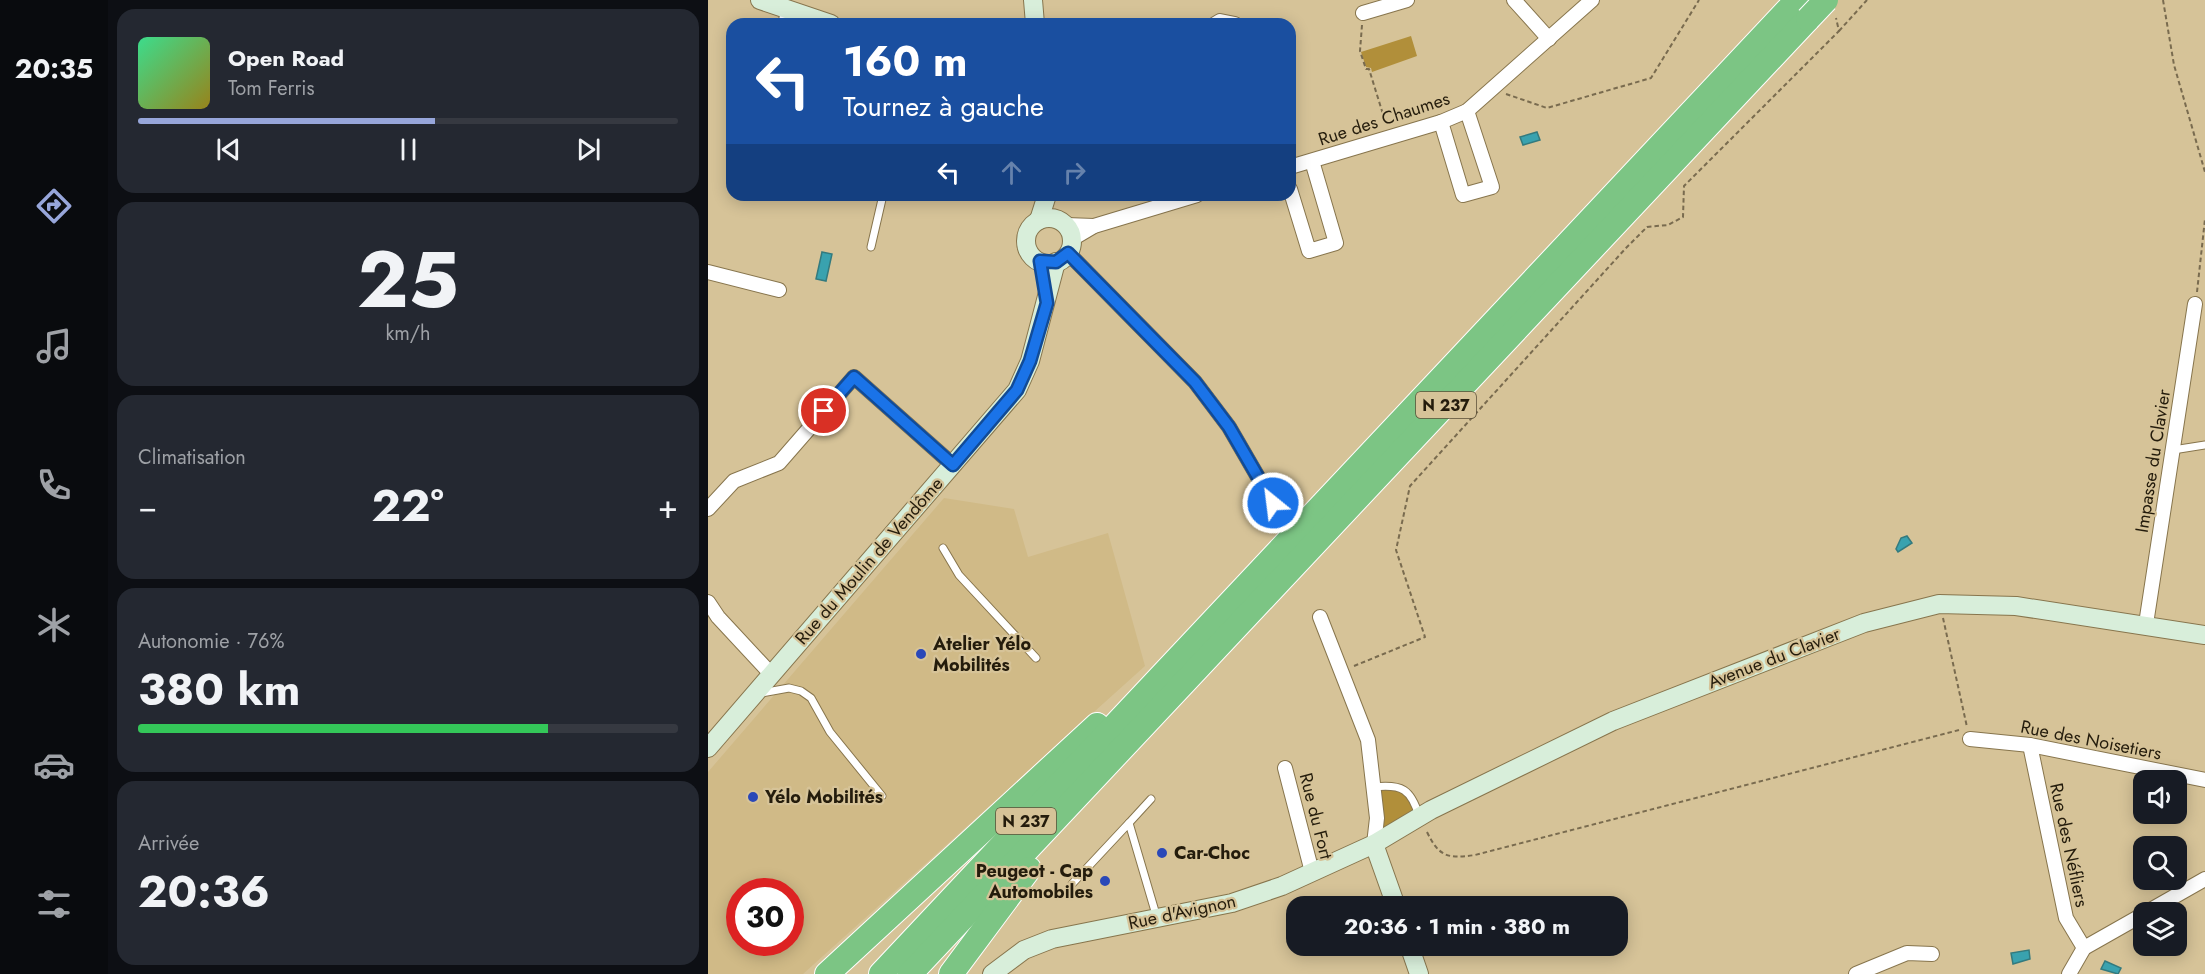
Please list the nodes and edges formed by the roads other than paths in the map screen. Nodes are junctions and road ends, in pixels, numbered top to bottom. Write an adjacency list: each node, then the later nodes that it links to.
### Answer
1 (760, 0): 8 (street)
2 (1033, 0): 9 (street)
3 (1407, 0): 7 (street)
4 (1514, 0): 10 (street)
5 (1592, 0): 10 (street, Rue des Chaumes)
6 (1811, 7): 37 (highway, N 237); 46 (highway, N 237)
7 (1363, 13)
8 (787, 17)
9 (1034, 18)
10 (1549, 39): 11 (street, Rue des Chaumes)
11 (1467, 111): 12 (street, Rue des Chaumes); 12 (street)
12 (1441, 122): 13 (street, Rue des Chaumes)
13 (1312, 161): 14 (street, Rue des Chaumes); 19 (street)
14 (1296, 165)
15 (882, 201): 22 (lane)
16 (1046, 201): 20 (street)
17 (1049, 201): 21 (street)
18 (1177, 201): 21 (street)
19 (1294, 201)
20 (1039, 220): 21 (street); 21 (street)
21 (1060, 244): 28 (street, Rue du Moulin de Vendôme); 29 (street)
22 (871, 247)
23 (708, 272): 24 (street)
24 (779, 290)
25 (2195, 304): 27 (street, Impasse du Clavier)
26 (2205, 446): 27 (lane)
27 (2173, 450): 34 (street, Impasse du Clavier)
28 (953, 465): 30 (street); 38 (street, Rue du Moulin de Vendôme)
29 (1273, 503)
30 (708, 509)
31 (943, 549): 36 (lane)
32 (708, 602): 38 (street)
33 (1320, 617): 45 (street)
34 (2146, 624): 35 (street, Avenue du Clavier); 49 (street, Avenue du Clavier)
35 (2205, 635)
36 (1036, 658)
37 (1170, 669): 62 (highway); 63 (highway, N 237)
38 (771, 675): 39 (street, Rue du Moulin de Vendôme)
39 (754, 694): 42 (street, Rue du Moulin de Vendôme); 47 (lane)
40 (1970, 739): 41 (street, Rue des Noisetiers)
41 (2030, 745): 44 (street, Rue des Noisetiers); 59 (street, Rue des Néfliers)
42 (708, 748)
43 (1285, 768): 52 (street, Rue du Fort)
44 (2205, 780)
45 (1374, 787): 49 (lane); 51 (street)
46 (1084, 792): 64 (highway, N 237); 65 (highway)
47 (882, 796)
48 (1151, 799): 50 (lane)
49 (1419, 816): 51 (street, Avenue du Clavier)
50 (1129, 823): 54 (lane); 57 (lane)
51 (1374, 844): 52 (street, Rue d'Avignon); 55 (street)
52 (1312, 872): 57 (street, Rue d'Avignon)
53 (2205, 879): 56 (street)
54 (1072, 884)
55 (1392, 896)
56 (2164, 902)
57 (1157, 918): 66 (street, Rue d'Avignon)
58 (2133, 920): 59 (street)
59 (2084, 948): 69 (street)
60 (1932, 954): 68 (street)
61 (1413, 956): 67 (street)
62 (826, 974)
63 (881, 974)
64 (910, 974)
65 (951, 974)
66 (992, 974)
67 (1419, 974)
68 (1856, 974)
69 (2069, 974)

